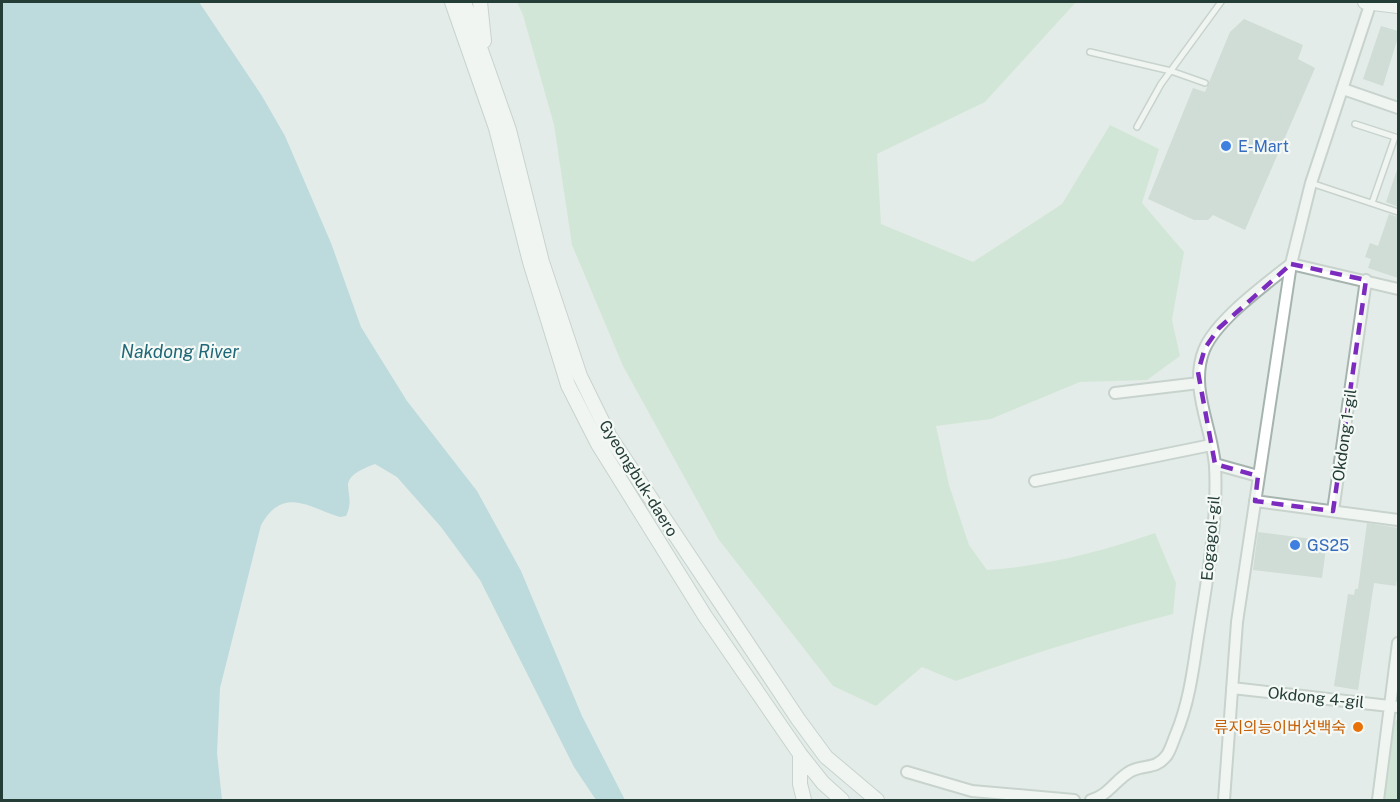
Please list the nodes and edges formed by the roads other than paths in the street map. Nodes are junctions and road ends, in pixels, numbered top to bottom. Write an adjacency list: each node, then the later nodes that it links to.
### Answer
1 (452, 2): 33 (street, Gyeongbuk-daero)
2 (464, 2): 8 (street, Gyeongbuk-daero)
3 (480, 2): 8 (street)
4 (1221, 2): 9 (lane)
5 (1369, 2): 6 (street); 11 (street)
6 (1398, 6)
7 (1090, 52): 9 (lane)
8 (487, 67): 36 (street, Gyeongbuk-daero)
9 (1172, 71): 10 (lane); 14 (lane)
10 (1205, 83)
11 (1343, 89): 12 (street); 15 (street)
12 (1398, 108)
13 (1355, 124): 16 (lane)
14 (1137, 127)
15 (1311, 183): 16 (lane); 18 (street)
16 (1372, 203): 17 (lane)
17 (1398, 212)
18 (1291, 264): 19 (street); 21 (street, Eogagol-gil); 25 (street)
19 (1366, 280): 20 (street); 28 (street, Okdong 1-gil)
20 (1398, 289)
21 (1199, 383): 22 (street); 23 (street, Eogagol-gil)
22 (1115, 393)
23 (1211, 445): 24 (street, Eogagol-gil); 26 (street)
24 (1215, 464): 25 (street); 41 (street, Eogagol-gil)
25 (1258, 476): 27 (street)
26 (1035, 481)
27 (1255, 501): 28 (street); 31 (street)
28 (1333, 511): 29 (street)
29 (1398, 520)
30 (1398, 643): 32 (street)
31 (1232, 688): 32 (street, Okdong 4-gil); 37 (street)
32 (1394, 706): 42 (street)
33 (800, 754): 38 (street); 39 (street, Gyeongbuk-daero)
34 (907, 772): 35 (street)
35 (1038, 799): 40 (street)
36 (874, 800)
37 (1228, 800)
38 (804, 801)
39 (842, 801)
40 (1074, 801)
41 (1091, 801)
42 (1378, 801)

